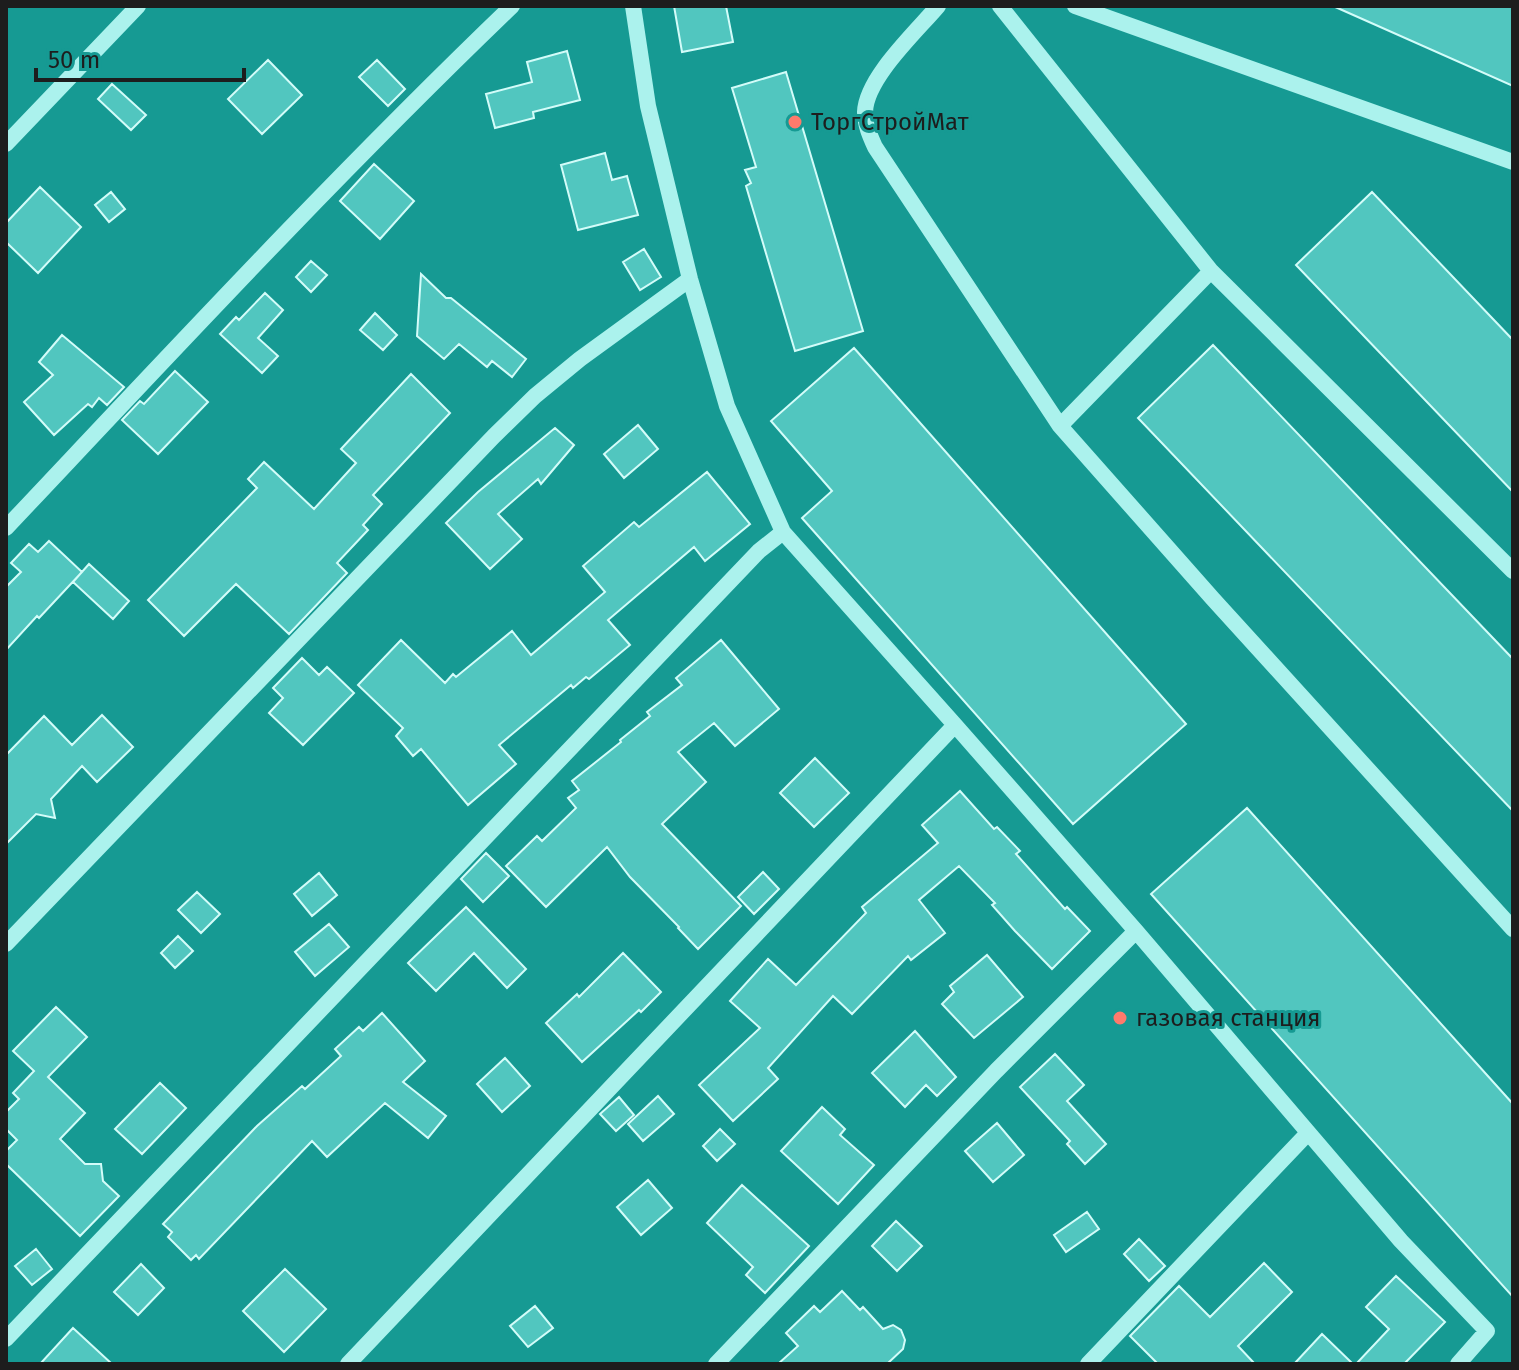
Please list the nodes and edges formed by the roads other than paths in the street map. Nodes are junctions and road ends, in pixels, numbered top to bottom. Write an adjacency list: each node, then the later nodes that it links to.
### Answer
1 (138, 6): 7 (lane)
2 (512, 6): 12 (lane)
3 (633, 6): 10 (lane)
4 (938, 6): 11 (lane)
5 (1000, 6): 9 (lane)
6 (1075, 6): 8 (lane)
7 (6, 144)
8 (1513, 162)
9 (1211, 271): 11 (lane); 14 (lane)
10 (690, 279): 13 (lane); 18 (lane)
11 (1060, 426): 16 (lane)
12 (6, 528)
13 (783, 532): 15 (lane); 20 (lane)
14 (1513, 571)
15 (955, 725): 17 (lane); 21 (lane)
16 (1513, 929)
17 (1136, 931): 19 (lane); 22 (lane)
18 (6, 944)
19 (1308, 1133): 23 (lane); 24 (lane)
20 (6, 1339)
21 (348, 1364)
22 (716, 1364)
23 (1088, 1364)
24 (1458, 1364)

